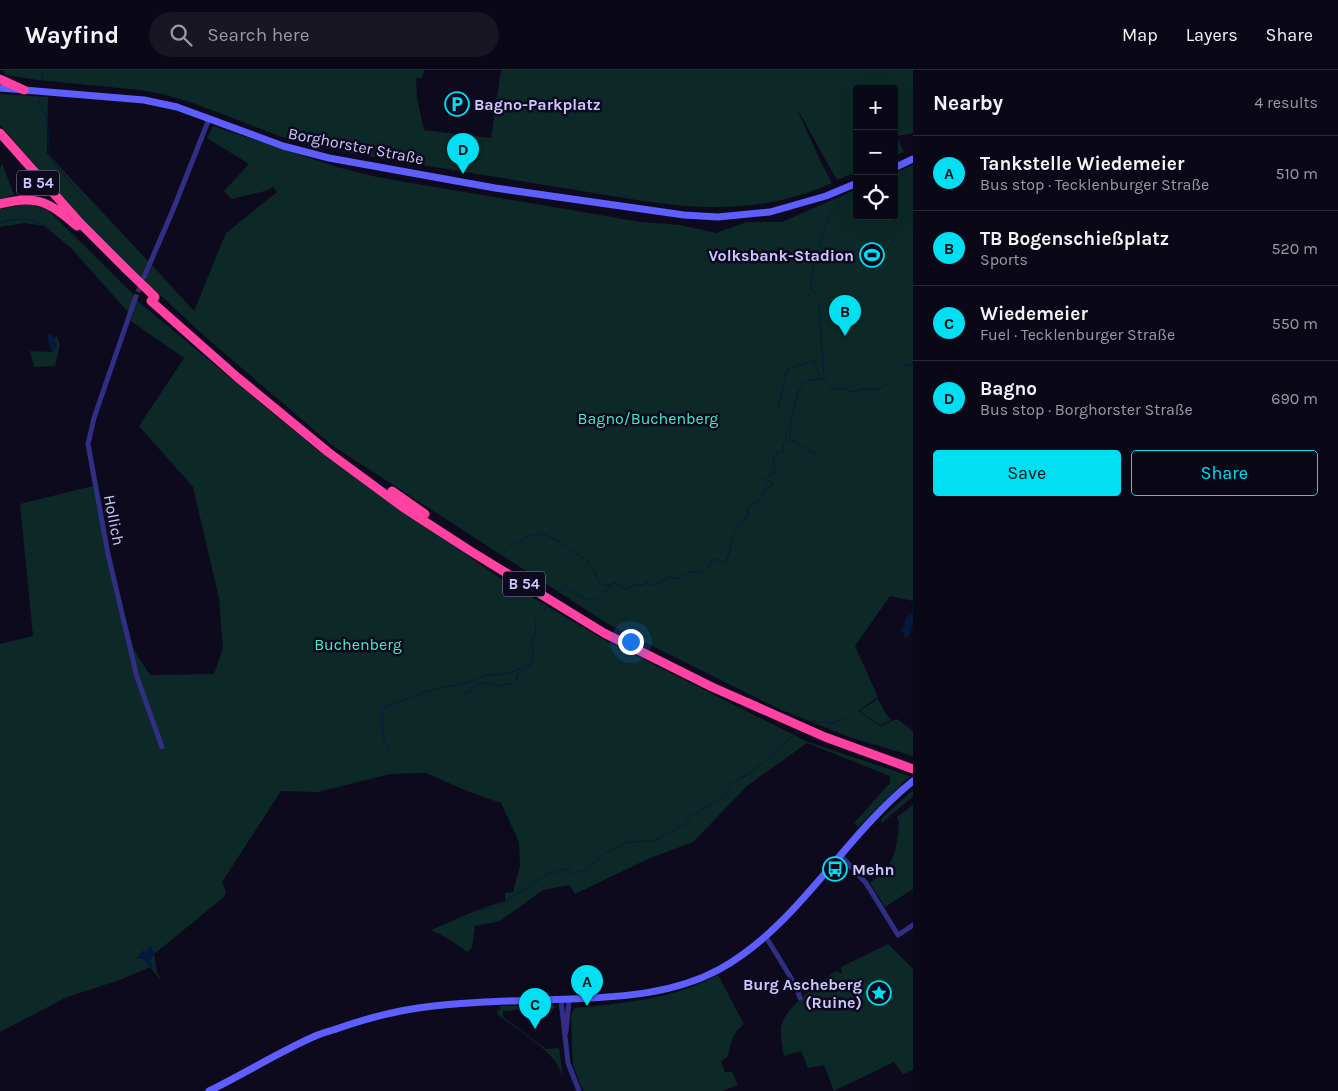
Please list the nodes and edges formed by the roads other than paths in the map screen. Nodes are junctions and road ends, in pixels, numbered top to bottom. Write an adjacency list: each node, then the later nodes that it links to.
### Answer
1 (0, 79): 3 (highway)
2 (0, 88): 3 (main road, Borghorster Straße)
3 (24, 90): 4 (main road, Borghorster Straße)
4 (209, 119): 9 (main road, Borghorster Straße); 13 (street)
5 (0, 133): 12 (highway, B 54)
6 (0, 140): 11 (highway, B 54)
7 (913, 159): 8 (main road)
8 (898, 166)
9 (853, 185)
10 (0, 204): 11 (highway)
11 (77, 226): 12 (highway, B 54)
12 (124, 270): 14 (highway, B 54, bridge)
13 (144, 277)
14 (153, 298): 17 (highway, B 54); 18 (highway, B 54)
15 (135, 299): 16 (street, Hollich)
16 (162, 747)
17 (913, 763)
18 (913, 769)
19 (912, 782): 20 (main road)
20 (840, 856): 21 (street); 22 (main road)
21 (913, 924)
22 (766, 937): 23 (street); 24 (main road)
23 (800, 998)
24 (569, 999): 25 (main road); 26 (street)
25 (560, 1000): 26 (street); 27 (main road)
26 (566, 1037): 28 (street)
27 (209, 1091)
28 (579, 1091)

